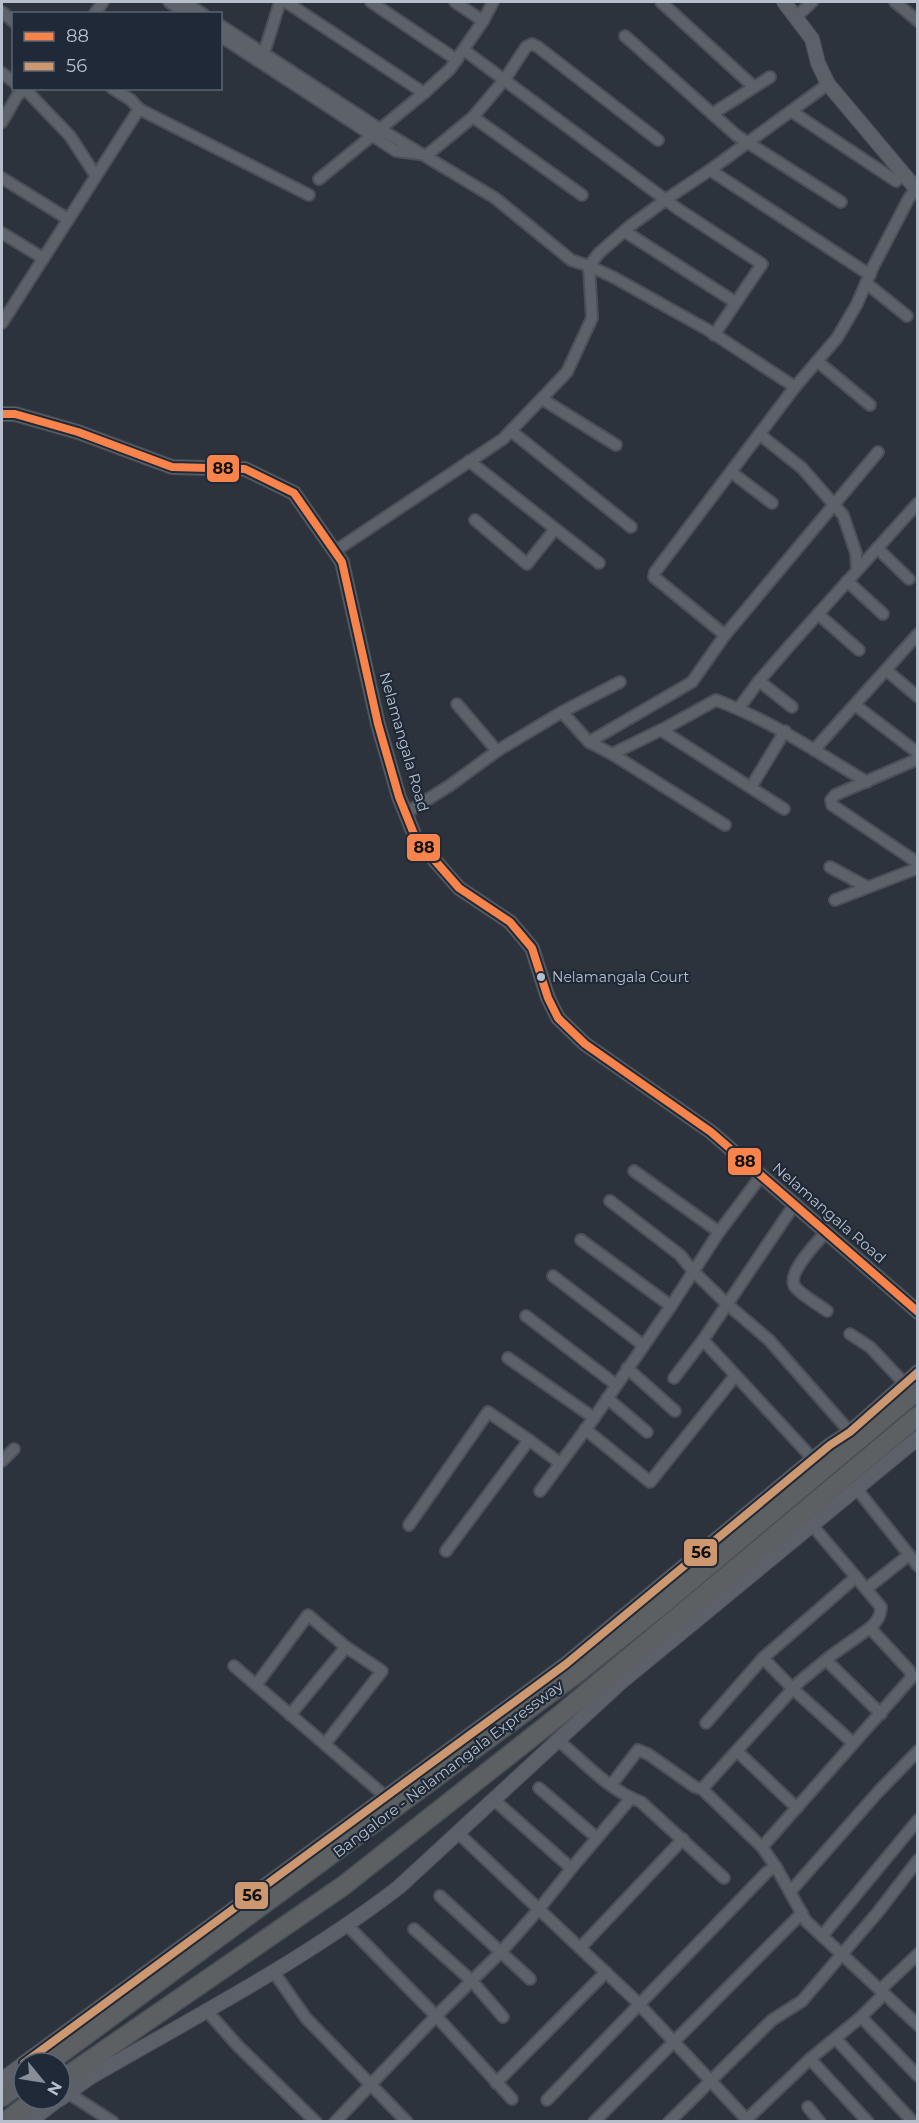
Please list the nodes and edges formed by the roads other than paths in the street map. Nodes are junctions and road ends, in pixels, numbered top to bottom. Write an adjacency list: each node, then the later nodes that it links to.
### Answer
1 (168, 2): 12 (street)
2 (184, 2): 13 (street)
3 (280, 2): 21 (street)
4 (286, 2): 30 (street)
5 (372, 2): 22 (street)
6 (455, 2): 16 (street)
7 (493, 2): 16 (street)
8 (661, 2): 26 (street)
9 (784, 2): 14 (street)
10 (812, 2): 14 (street)
11 (895, 2): 15 (street)
12 (184, 12)
13 (200, 12)
14 (796, 17): 25 (street)
15 (918, 20)
16 (483, 21): 20 (street)
17 (222, 26): 21 (street)
18 (625, 36): 33 (street)
19 (222, 37): 36 (street)
20 (464, 50): 22 (street); 24 (street)
21 (264, 53): 36 (street)
22 (457, 60): 30 (street)
23 (770, 77): 26 (street)
24 (505, 79): 34 (street); 37 (street); 48 (street)
25 (828, 84): 32 (street); 41 (street)
26 (754, 87): 33 (street)
27 (23, 90): 35 (street)
28 (25, 90): 42 (street)
29 (115, 90): 31 (street)
30 (424, 93): 36 (street)
31 (140, 109): 42 (street); 46 (street)
32 (791, 111): 38 (street); 41 (street)
33 (712, 114): 38 (street)
34 (473, 117): 39 (street); 47 (street)
35 (2, 122)
36 (376, 132): 39 (street); 44 (street)
37 (658, 140)
38 (747, 142): 40 (street); 49 (street)
39 (427, 155): 54 (street)
40 (710, 170): 48 (street); 55 (street)
41 (903, 174): 45 (street)
42 (96, 176): 50 (street)
43 (2, 178): 50 (street)
44 (319, 179)
45 (916, 190): 55 (street)
46 (309, 195)
47 (582, 195)
48 (666, 200): 51 (street); 56 (street)
49 (840, 202)
50 (68, 219): 53 (street)
51 (624, 231): 54 (street); 56 (street)
52 (2, 233): 53 (street)
53 (43, 258): 58 (street)
54 (589, 266): 59 (street); 62 (street)
55 (868, 279): 57 (street); 60 (street)
56 (735, 302): 59 (street)
57 (907, 316)
58 (2, 323)
59 (714, 335): 61 (street)
60 (817, 362): 61 (street); 63 (street)
61 (795, 387): 66 (street)
62 (542, 399): 65 (street); 67 (street)
63 (870, 405)
64 (2, 414): 78 (street, Nelamangala Road)
65 (511, 431): 69 (street); 75 (street)
66 (759, 434): 70 (street); 73 (street)
67 (616, 445)
68 (878, 452): 73 (street)
69 (469, 461): 76 (street); 78 (street)
70 (731, 472): 71 (street); 85 (street)
71 (772, 503)
72 (918, 503): 77 (street)
73 (835, 504): 80 (street); 85 (street)
74 (475, 520): 76 (street)
75 (632, 528)
76 (555, 529): 79 (street)
77 (877, 548): 80 (street); 81 (street)
78 (335, 551): 108 (street, Nelamangala Road)
79 (599, 563)
80 (857, 570): 82 (street)
81 (909, 579)
82 (847, 581): 83 (street); 84 (street)
83 (818, 614): 87 (street); 89 (street)
84 (883, 614)
85 (724, 635): 99 (street)
86 (916, 638): 88 (street)
87 (859, 650)
88 (885, 670): 91 (street); 93 (street)
89 (759, 681): 94 (street); 95 (street)
90 (620, 682): 96 (street)
91 (918, 697)
92 (457, 704): 101 (street)
93 (855, 705): 100 (street); 102 (street)
94 (792, 707)
95 (739, 708): 97 (street); 98 (street)
96 (562, 711): 99 (street); 101 (street)
97 (661, 730): 103 (street); 106 (street)
98 (785, 731): 100 (street); 106 (street)
99 (589, 742): 103 (street)
100 (814, 750): 105 (street)
101 (497, 751): 108 (street)
102 (918, 753)
103 (612, 754): 109 (street)
104 (918, 759): 105 (street)
105 (867, 782): 110 (street)
106 (751, 787): 107 (street)
107 (784, 809)
108 (406, 813): 116 (street, Nelamangala Road)
109 (725, 825)
110 (918, 863)
111 (830, 867): 113 (street)
112 (918, 868): 113 (street)
113 (867, 888): 114 (street)
114 (835, 900)
115 (634, 1171): 119 (street)
116 (761, 1176): 118 (street, Nelamangala Road); 119 (street)
117 (610, 1201): 122 (street)
118 (794, 1205): 120 (street, Nelamangala Road); 124 (street)
119 (719, 1232): 122 (street)
120 (825, 1233): 126 (street); 127 (street, Nelamangala Road)
121 (580, 1240): 125 (street)
122 (693, 1271): 124 (street); 125 (street)
123 (553, 1276): 131 (street)
124 (727, 1304): 130 (street); 145 (street)
125 (671, 1306): 131 (street)
126 (827, 1311)
127 (918, 1312)
128 (526, 1316): 137 (street)
129 (850, 1334): 138 (street)
130 (702, 1340): 135 (street); 136 (street)
131 (643, 1345): 133 (street)
132 (508, 1358): 142 (street)
133 (627, 1368): 137 (street); 140 (street)
134 (918, 1372): 138 (street)
135 (735, 1376): 143 (street); 149 (street)
136 (674, 1378)
137 (615, 1384): 139 (street)
138 (911, 1387): 145 (street); 217 (highway, Bangalore - Nelamangala Expressway)
139 (606, 1398): 142 (street); 144 (street)
140 (675, 1411)
141 (918, 1416): 223 (highway, Bangalore - Nelamangala Expressway)
142 (594, 1418): 143 (street)
143 (585, 1428): 151 (street)
144 (647, 1432)
145 (850, 1432): 149 (street)
146 (918, 1438): 152 (street)
147 (529, 1440): 151 (street); 154 (street); 156 (street)
148 (14, 1449): 150 (street)
149 (814, 1460): 179 (street)
150 (2, 1461)
151 (560, 1463): 153 (street)
152 (856, 1488): 155 (street); 157 (street)
153 (540, 1491)
154 (409, 1525)
155 (812, 1525): 159 (street); 171 (street)
156 (446, 1551)
157 (909, 1555): 158 (street); 160 (street)
158 (918, 1566)
159 (856, 1577): 160 (street); 163 (street)
160 (866, 1589): 161 (street)
161 (870, 1628): 164 (street); 168 (street)
162 (346, 1647): 166 (street); 169 (street); 173 (street)
163 (763, 1658): 167 (street); 170 (street)
164 (826, 1660): 167 (street); 168 (street)
165 (234, 1666): 166 (street)
166 (256, 1685): 169 (street)
167 (793, 1689): 172 (street); 174 (street)
168 (881, 1714): 172 (street)
169 (290, 1715): 173 (street)
170 (706, 1723)
171 (559, 1741): 176 (street); 181 (street)
172 (853, 1743): 182 (street)
173 (324, 1744): 179 (street)
174 (737, 1751): 178 (street); 182 (street)
175 (918, 1751): 192 (street)
176 (612, 1784): 178 (street); 180 (street)
177 (539, 1788): 185 (street)
178 (702, 1789): 187 (street)
179 (386, 1797): 216 (street)
180 (631, 1798): 185 (street); 186 (street)
181 (493, 1799): 184 (street); 190 (street)
182 (797, 1808): 187 (street)
183 (918, 1820): 198 (street)
184 (457, 1832): 194 (street); 196 (street)
185 (597, 1838): 190 (street)
186 (683, 1839): 191 (street); 199 (street)
187 (762, 1846): 189 (street)
188 (918, 1860): 201 (street)
189 (776, 1867): 192 (street); 208 (street)
190 (571, 1868): 194 (street)
191 (724, 1878)
192 (790, 1892): 195 (street)
193 (441, 1896): 200 (street)
194 (539, 1909): 199 (street); 200 (street)
195 (802, 1913): 198 (street); 215 (street)
196 (348, 1926): 203 (street); 210 (street)
197 (414, 1929): 206 (street)
198 (822, 1935): 201 (street)
199 (580, 1948): 204 (street)
200 (501, 1952): 205 (street); 206 (street)
201 (842, 1954): 207 (street); 220 (street)
202 (916, 1958): 207 (street)
203 (273, 1971): 209 (street); 222 (street)
204 (606, 1972): 208 (street); 221 (street)
205 (530, 1979)
206 (472, 1981): 210 (street); 211 (street)
207 (882, 1992): 212 (street); 213 (street)
208 (640, 2005): 215 (street); 227 (street)
209 (206, 2010): 224 (street); 235 (street)
210 (436, 2016): 221 (street); 222 (street)
211 (503, 2017)
212 (861, 2017): 214 (street); 219 (street)
213 (918, 2025)
214 (836, 2039): 218 (street); 242 (street)
215 (674, 2042): 220 (street); 238 (street)
216 (40, 2051)
217 (64, 2051)
218 (810, 2059): 231 (street); 241 (street)
219 (918, 2076)
220 (711, 2081): 231 (street); 239 (street)
221 (496, 2083): 226 (street)
222 (370, 2085): 236 (street); 237 (street)
223 (72, 2086)
224 (72, 2087)
225 (72, 2098): 234 (street)
226 (512, 2099)
227 (547, 2100)
228 (808, 2107): 240 (street)
229 (19, 2111): 232 (highway)
230 (40, 2111): 233 (street)
231 (748, 2120)
232 (5, 2121)
233 (28, 2121)
234 (113, 2121)
235 (316, 2121)
236 (335, 2121)
237 (407, 2121)
238 (594, 2121)
239 (669, 2121)
240 (820, 2121)
241 (868, 2121)
242 (912, 2121)

